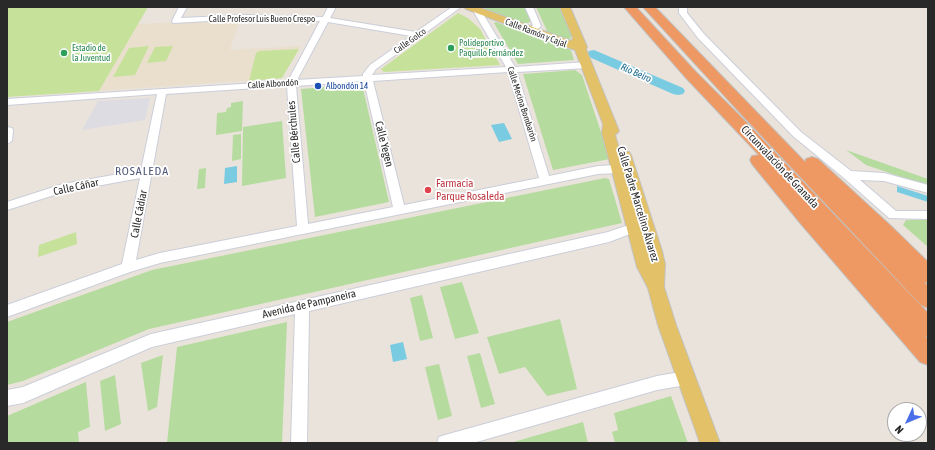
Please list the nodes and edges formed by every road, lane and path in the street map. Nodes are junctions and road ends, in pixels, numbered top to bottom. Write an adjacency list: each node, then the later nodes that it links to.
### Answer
1 (183, 7): 10 (street, Calle Profesor Luis Bueno Crespo)
2 (332, 7): 10 (street)
3 (457, 7): 12 (street, Calle Golco)
4 (529, 7): 11 (street)
5 (565, 7): 13 (main road, Calle Padre Marcelino Álvarez)
6 (630, 7): 19 (highway, Circunvalación de Granada)
7 (648, 7): 19 (highway, Circunvalación de Granada)
8 (683, 7): 26 (street)
9 (474, 8): 11 (main road, Calle Ramón y Cajal); 15 (street, Calle Mecina Bombarón)
10 (325, 20): 12 (street, Calle Profesor Luis Bueno Crespo); 17 (street)
11 (531, 31): 13 (main road, Calle Ramón y Cajal)
12 (418, 35): 16 (street, Calle Golco)
13 (578, 42): 14 (main road, Calle Padre Marcelino Álvarez)
14 (587, 65): 15 (street, Calle Albondón); 21 (main road, Calle Padre Marcelino Álvarez)
15 (512, 70): 16 (street, Calle Albondón); 27 (street, Calle Mecina Bombarón)
16 (367, 78): 17 (street, Calle Albondón); 31 (street, Calle Yegen)
17 (291, 83): 18 (street, Calle Albondón); 33 (street, Calle Bérchules)
18 (162, 91): 20 (street, Calle Albondón); 25 (street, Calle Cádiar)
19 (726, 100): 36 (highway); 38 (highway, Circunvalación de Granada); 41 (highway, Circunvalación de Granada); 42 (highway)
20 (7, 102)
21 (609, 124): 24 (main road, Calle Padre Marcelino Álvarez); 29 (main road, Calle Padre Marcelino Álvarez)
22 (7, 130): 23 (street)
23 (7, 141)
24 (618, 169): 27 (street); 29 (main road); 34 (main road, Calle Padre Marcelino Álvarez)
25 (147, 173): 30 (street, Calle Cáñar); 35 (street, Calle Cádiar)
26 (848, 175): 28 (street); 32 (street)
27 (546, 180): 31 (street)
28 (928, 189)
29 (638, 197): 34 (main road); 37 (main road, Calle Padre Marcelino Álvarez)
30 (7, 206)
31 (400, 210): 33 (street)
32 (928, 215)
33 (302, 230): 35 (street)
34 (636, 234): 37 (main road, Calle Padre Marcelino Álvarez); 39 (street, Avenida de Pampaneira)
35 (128, 267): 40 (street)
36 (928, 275)
37 (656, 287): 43 (main road, Calle Padre Marcelino Álvarez)
38 (928, 299)
39 (302, 306): 44 (street, Avenida de Pampaneira); 45 (street)
40 (7, 311)
41 (928, 328)
42 (928, 354)
43 (686, 378): 46 (street); 47 (main road, Calle Padre Marcelino Álvarez)
44 (7, 398)
45 (299, 443)
46 (445, 443)
47 (710, 443)

